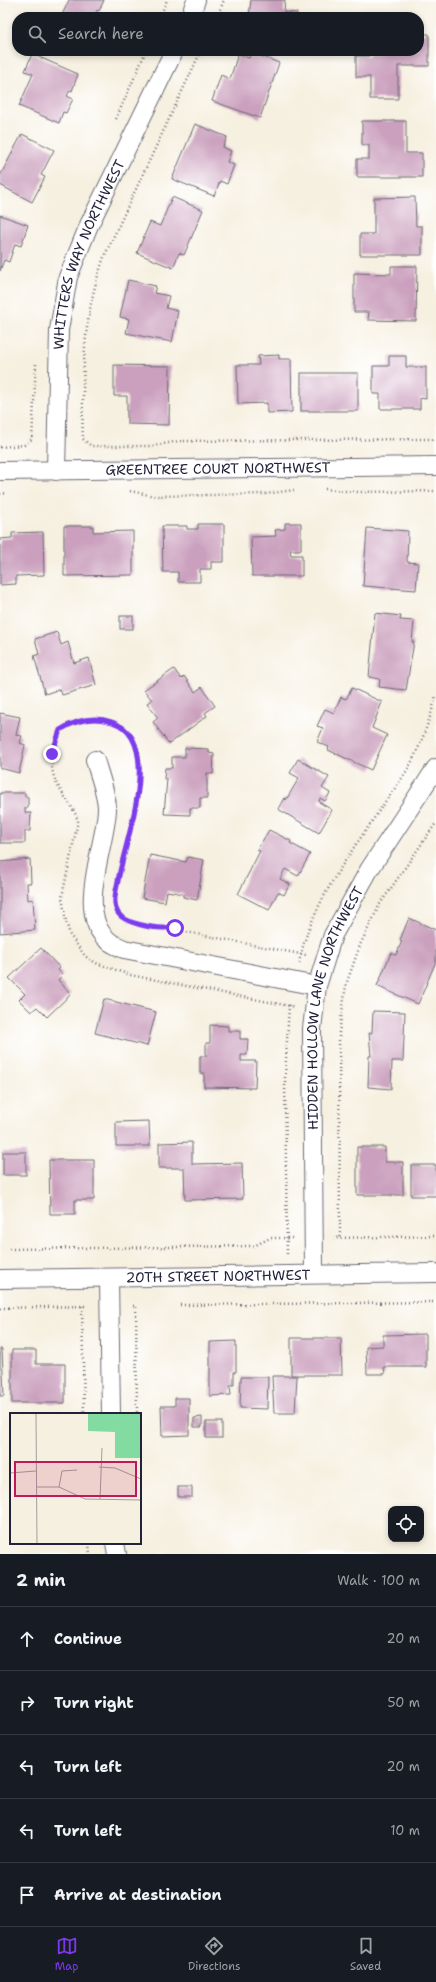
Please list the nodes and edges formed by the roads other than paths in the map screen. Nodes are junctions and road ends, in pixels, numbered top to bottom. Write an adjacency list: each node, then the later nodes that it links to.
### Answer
1 (196, 0): 2 (street)
2 (192, 12)
3 (172, 56): 6 (street, WHITTERS WAY NORTHWEST)
4 (436, 466): 6 (street, GREENTREE COURT NORTHWEST)
5 (0, 471): 6 (street, GREENTREE COURT NORTHWEST)
6 (56, 471)
7 (95, 760): 9 (street)
8 (436, 768): 9 (street, HIDDEN HOLLOW LANE NORTHWEST)
9 (317, 986): 10 (street, HIDDEN HOLLOW LANE NORTHWEST)
10 (314, 1273): 11 (street, 20TH STREET NORTHWEST); 12 (street, 20TH STREET NORTHWEST)
11 (436, 1273)
12 (109, 1278): 13 (street, 20TH STREET NORTHWEST); 14 (street)
13 (0, 1279)
14 (111, 1413)
15 (115, 1544): 16 (street)
16 (117, 1554)

